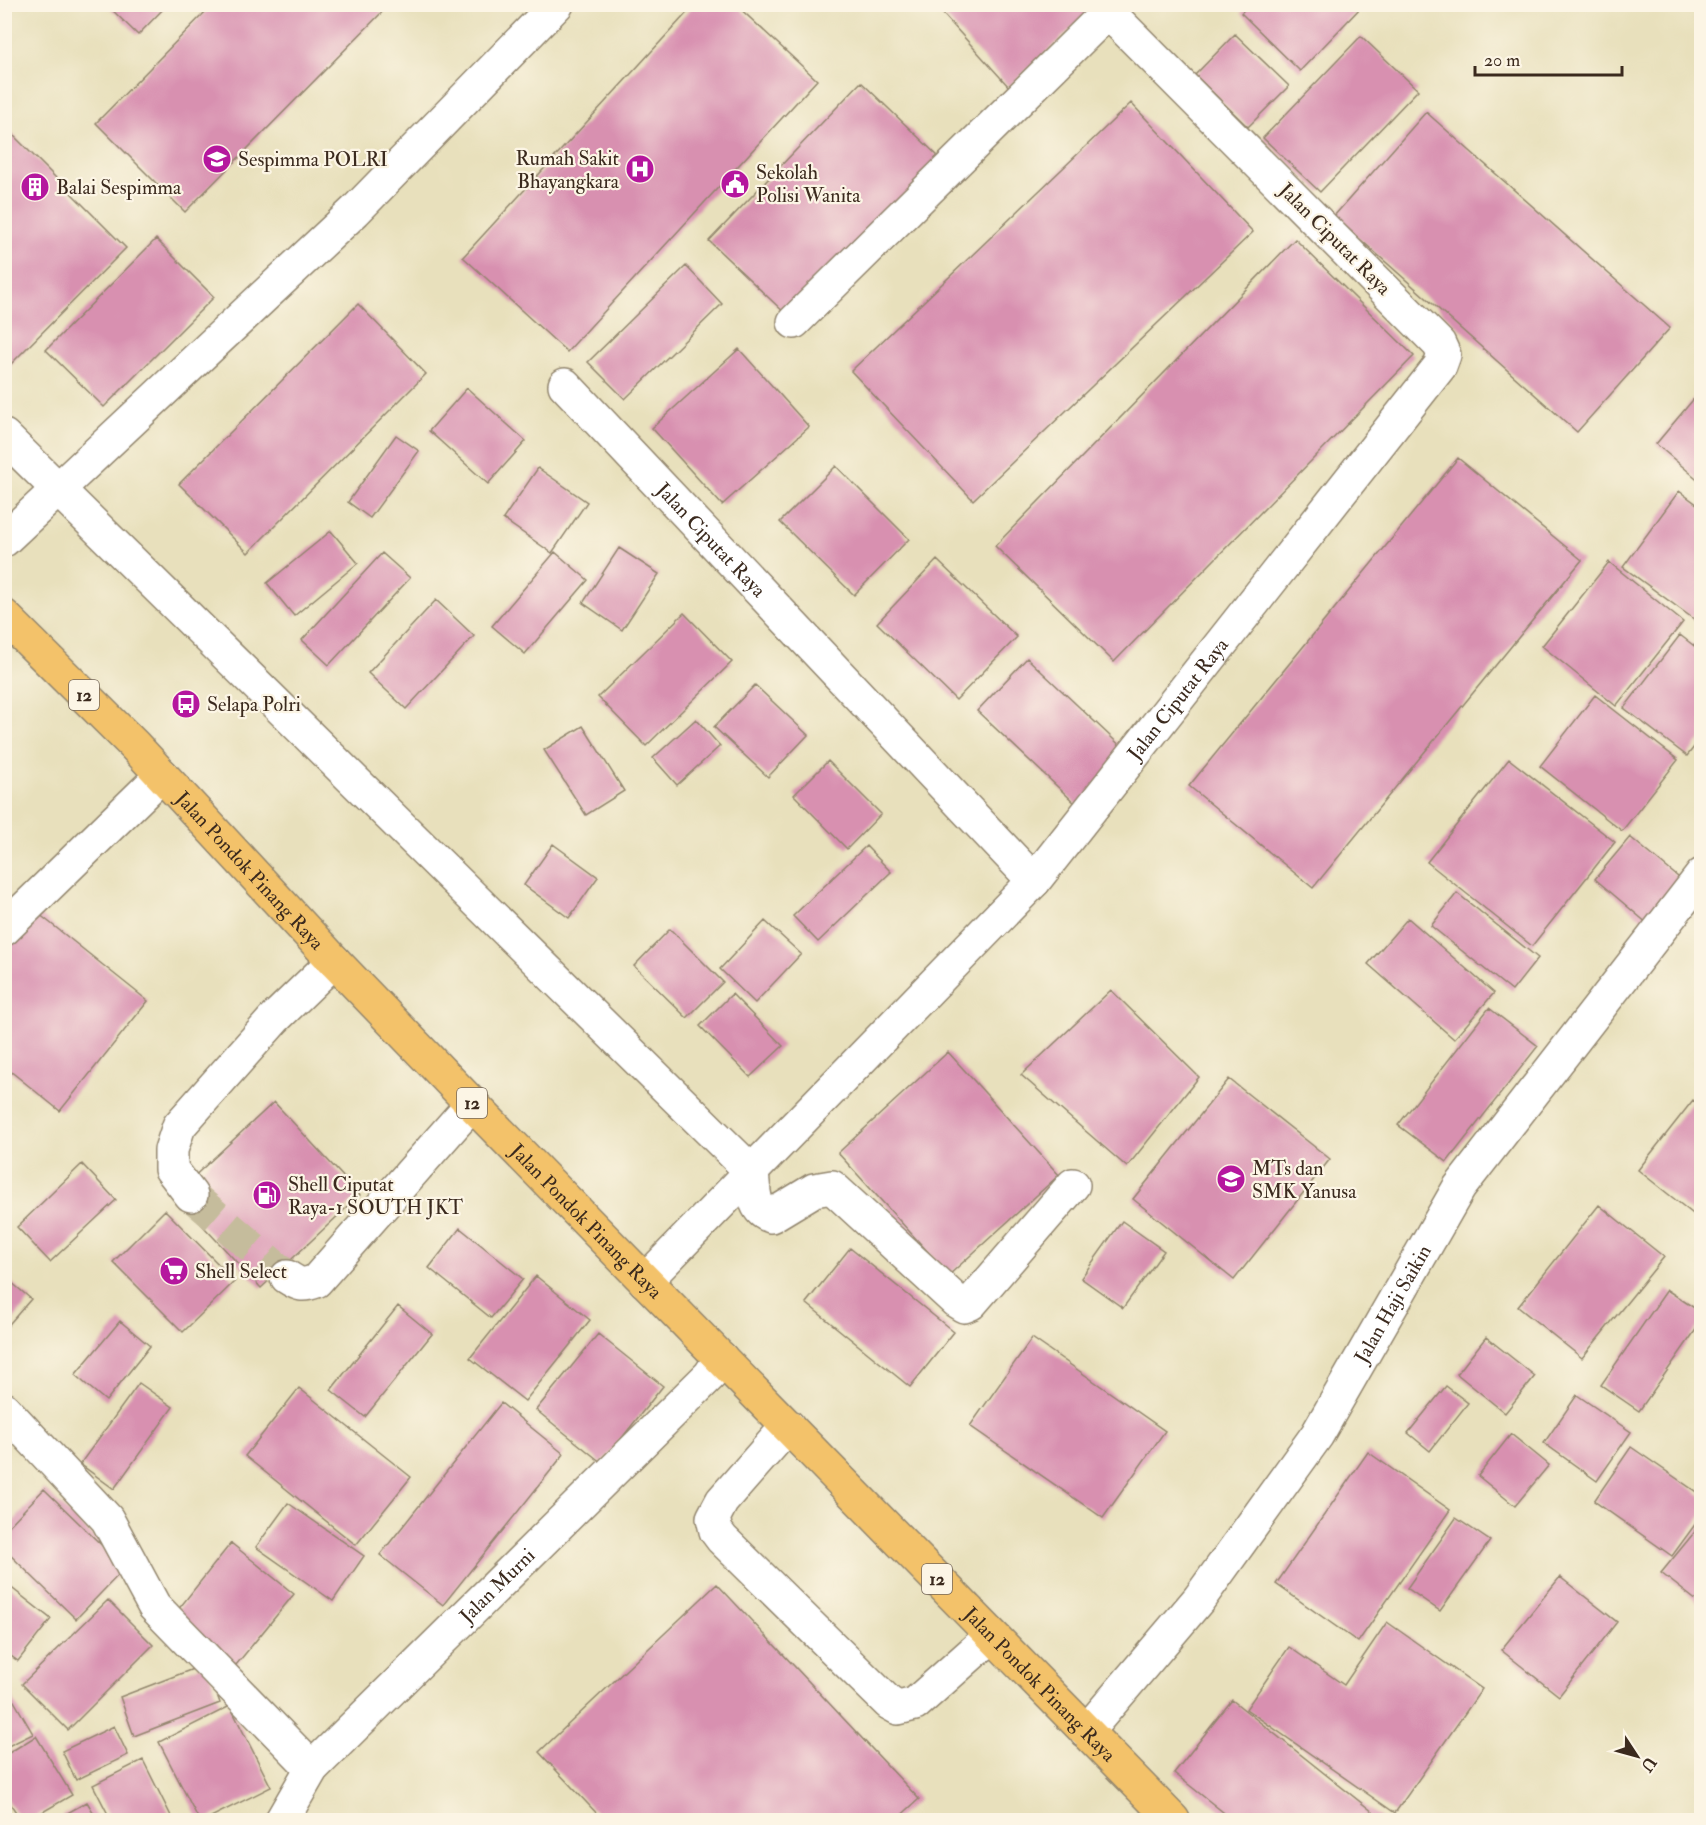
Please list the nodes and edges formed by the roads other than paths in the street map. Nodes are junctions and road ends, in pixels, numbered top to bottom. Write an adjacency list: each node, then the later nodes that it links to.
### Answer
1 (557, 4): 6 (street)
2 (1112, 8): 3 (street); 11 (street, Jalan Ciputat Raya)
3 (794, 322)
4 (565, 385): 11 (street, Jalan Ciputat Raya)
5 (4, 436): 6 (street)
6 (58, 488): 7 (street); 15 (street)
7 (4, 540)
8 (4, 616): 9 (highway, Jalan Pondok Pinang Raya / 12)
9 (162, 775): 12 (street); 13 (highway, Jalan Pondok Pinang Raya / 12)
10 (1701, 875): 24 (street, Jalan Haji Saikin)
11 (1034, 881): 15 (street)
12 (4, 929)
13 (334, 961): 14 (highway, Jalan Pondok Pinang Raya / 12); 17 (street)
14 (472, 1104): 18 (street); 19 (highway, Jalan Pondok Pinang Raya / 12)
15 (752, 1172): 16 (street); 19 (street)
16 (1073, 1185)
17 (191, 1195)
18 (287, 1277)
19 (645, 1281): 20 (highway, Jalan Pondok Pinang Raya / 12)
20 (721, 1358): 22 (highway, Jalan Pondok Pinang Raya / 12); 25 (street, Jalan Murni)
21 (4, 1409): 25 (street)
22 (788, 1426): 23 (highway, Jalan Pondok Pinang Raya / 12); 23 (street)
23 (993, 1637): 24 (highway, Jalan Pondok Pinang Raya / 12)
24 (1086, 1732): 27 (highway, Jalan Pondok Pinang Raya / 12)
25 (312, 1768): 26 (street, Jalan Murni)
26 (282, 1821)
27 (1173, 1821)

